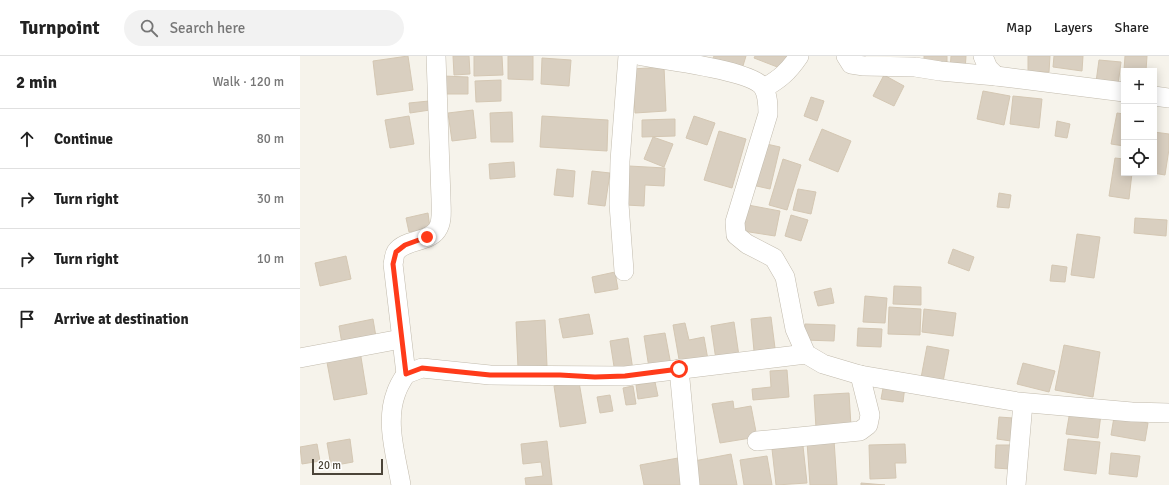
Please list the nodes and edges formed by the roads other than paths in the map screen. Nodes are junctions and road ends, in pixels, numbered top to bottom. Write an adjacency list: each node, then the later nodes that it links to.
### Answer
1 (436, 56): 13 (street)
2 (628, 56): 12 (street)
3 (641, 56): 8 (street)
4 (799, 56): 8 (street)
5 (846, 56): 7 (street)
6 (984, 56): 7 (street)
7 (996, 76): 9 (street)
8 (764, 88): 14 (street)
9 (1121, 92)
10 (1157, 96): 11 (street)
11 (1169, 98)
12 (624, 271)
13 (401, 339): 15 (street); 17 (street)
14 (806, 354): 16 (street); 18 (street)
15 (300, 358)
16 (679, 369): 17 (street); 23 (street)
17 (406, 374): 22 (street)
18 (860, 375): 19 (street); 21 (street)
19 (1023, 403): 20 (street); 24 (street)
20 (1169, 413)
21 (757, 441)
22 (402, 485)
23 (690, 485)
24 (1016, 485)

